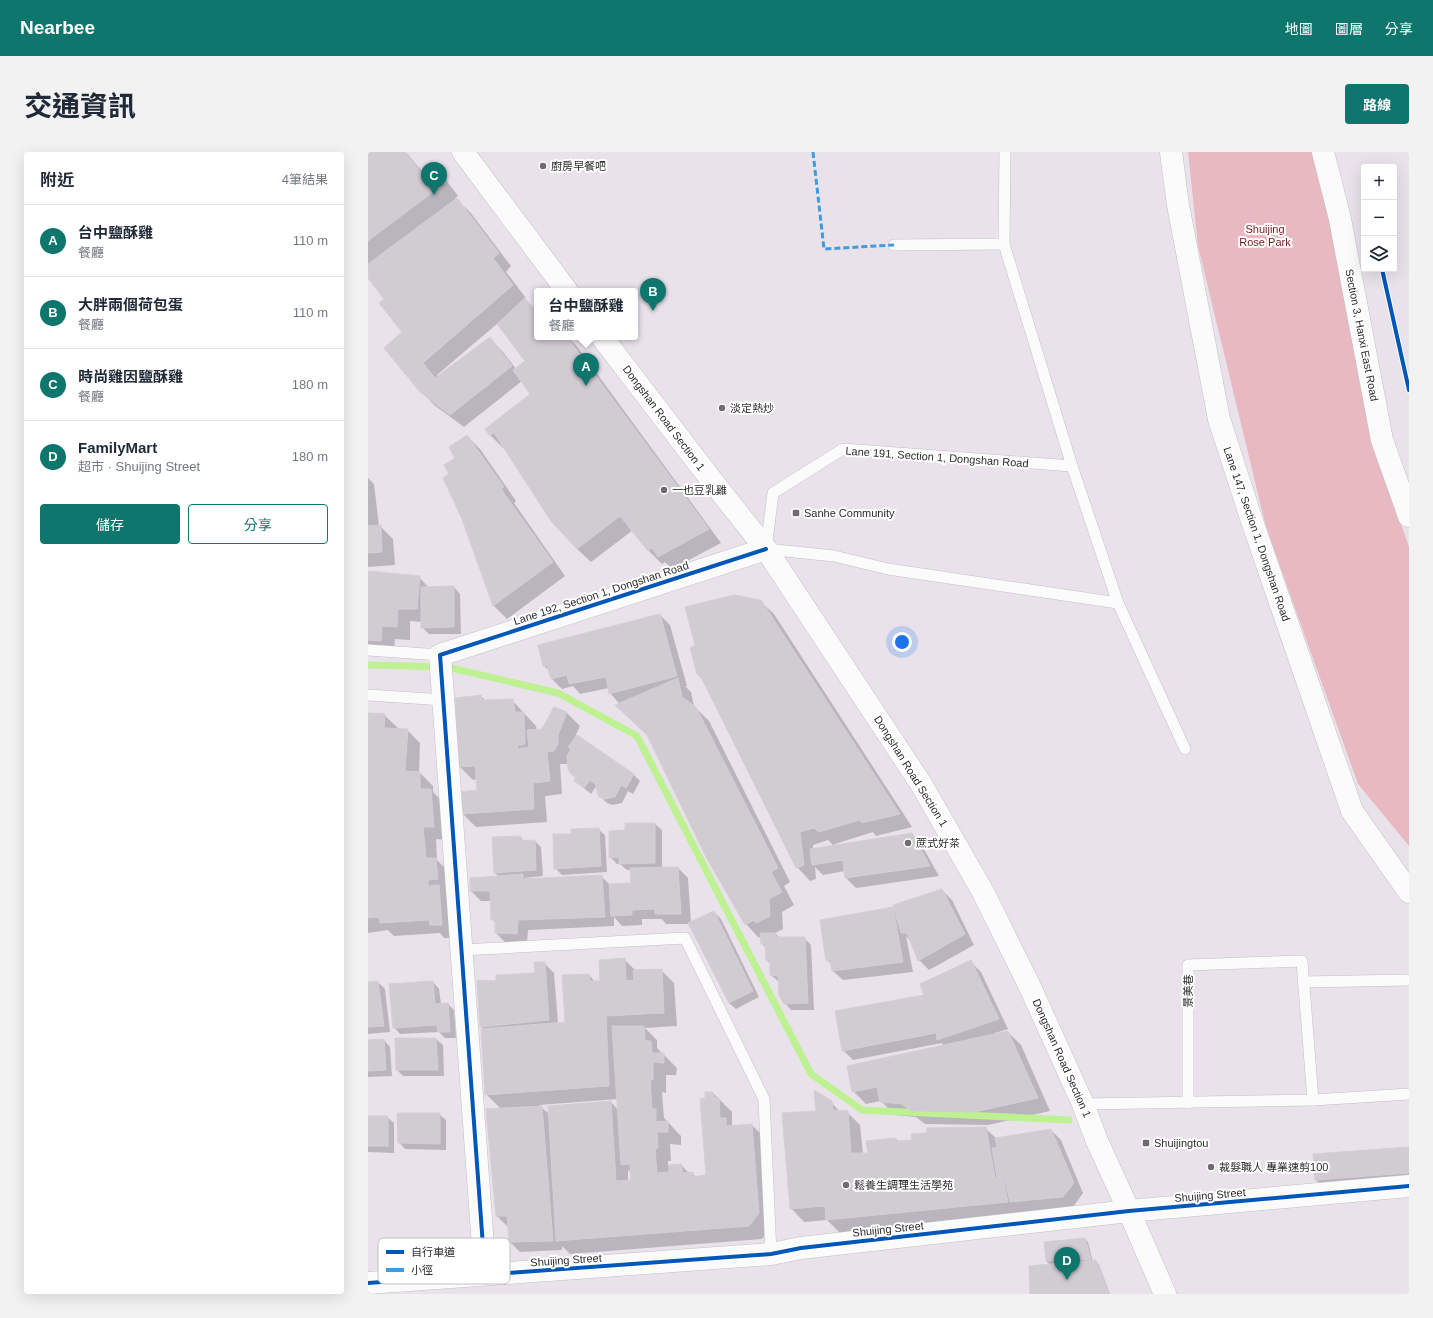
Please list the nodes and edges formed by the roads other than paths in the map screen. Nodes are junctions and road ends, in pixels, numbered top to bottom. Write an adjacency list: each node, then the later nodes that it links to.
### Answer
1 (463, 152): 7 (street)
2 (1005, 152): 5 (lane)
3 (1171, 152): 18 (street, Lane 147, Section 1, Dongshan Road)
4 (1323, 152): 10 (street, Section 3, Hanxi East Road)
5 (1004, 244): 6 (lane); 9 (lane)
6 (894, 245)
7 (565, 288)
8 (604, 340): 11 (street, Dongshan Road Section 1)
9 (1072, 466): 11 (lane, Lane 191, Section 1, Dongshan Road); 12 (lane)
10 (1409, 516)
11 (766, 549): 12 (lane); 14 (street, Lane 192, Section 1, Dongshan Road); 25 (street, Dongshan Road Section 1)
12 (1118, 603): 17 (lane)
13 (368, 650): 14 (lane, Lane 192, Section 1, Dongshan Road)
14 (440, 655): 16 (street)
15 (368, 695): 16 (lane)
16 (444, 700): 19 (street)
17 (1185, 749)
18 (1409, 892)
19 (462, 950): 28 (street); 29 (lane)
20 (1409, 980): 21 (lane)
21 (1303, 982): 23 (lane, 景美巷); 24 (lane, 景美巷)
22 (1409, 1094): 23 (lane)
23 (1313, 1100): 24 (lane)
24 (1188, 1103): 25 (lane)
25 (1083, 1104): 27 (street, Dongshan Road Section 1)
26 (1409, 1186): 27 (street, Shuijing Street)
27 (1129, 1211): 29 (street, Shuijing Street); 33 (street, Dongshan Road Section 1)
28 (482, 1238)
29 (771, 1254): 30 (street, Shuijing Street)
30 (510, 1272)
31 (378, 1282): 32 (street, Shuijing Street)
32 (368, 1283)
33 (1165, 1294)

